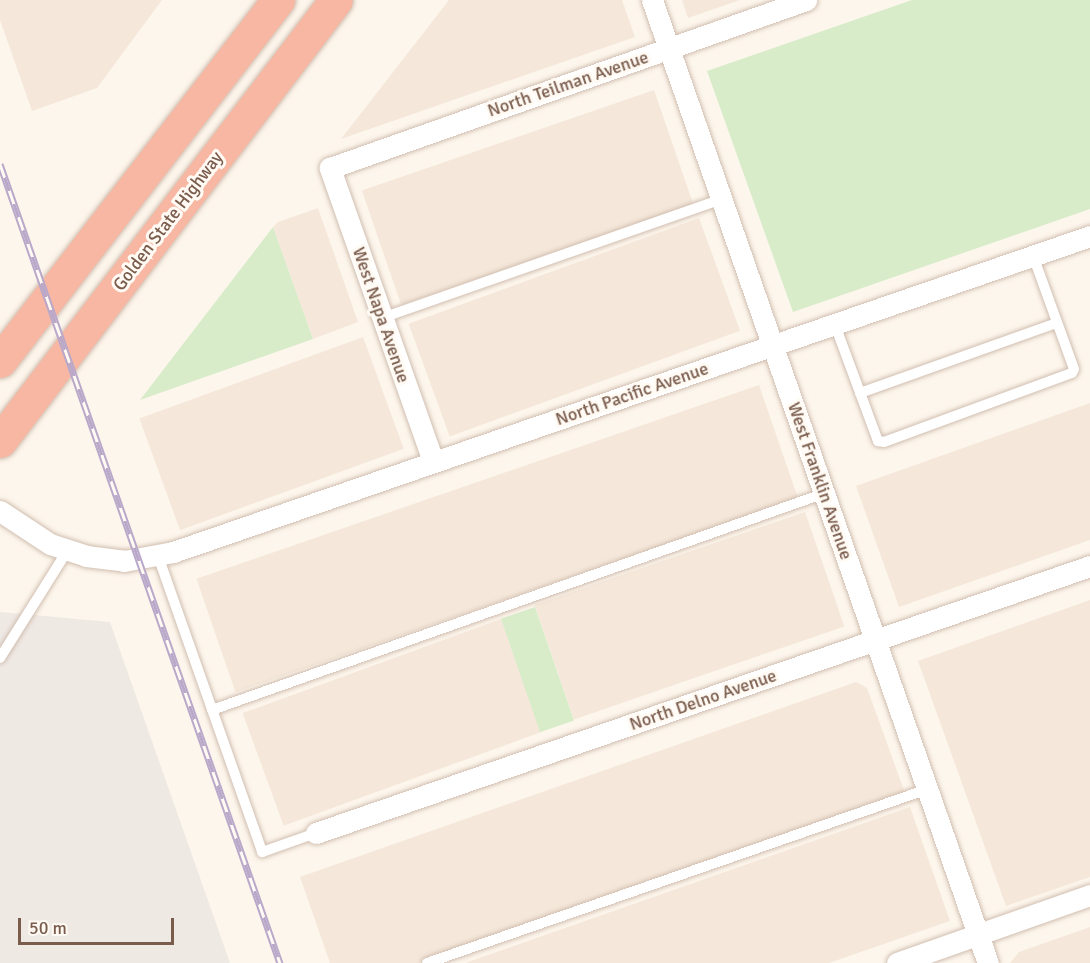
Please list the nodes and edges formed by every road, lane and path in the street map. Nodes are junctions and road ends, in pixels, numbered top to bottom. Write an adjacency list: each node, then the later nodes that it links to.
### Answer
1 (278, 0): 16 (highway)
2 (336, 0): 6 (highway, Golden State Highway)
3 (341, 0): 6 (highway)
4 (652, 0): 7 (street, West Franklin Avenue)
5 (806, 0): 7 (street, North Teilman Avenue)
6 (306, 39): 18 (highway, Golden State Highway)
7 (669, 49): 8 (street, North Teilman Avenue); 9 (street, West Franklin Avenue)
8 (330, 168): 12 (street, West Napa Avenue)
9 (721, 199): 12 (lane); 15 (street, West Franklin Avenue)
10 (1090, 236): 11 (street, North Pacific Avenue)
11 (1033, 256): 13 (lane); 14 (street, North Pacific Avenue)
12 (382, 318): 19 (street, West Napa Avenue)
13 (1057, 323): 17 (lane); 17 (lane)
14 (835, 325): 15 (street, North Pacific Avenue); 17 (lane)
15 (773, 346): 19 (street, North Pacific Avenue); 20 (street, West Franklin Avenue)
16 (0, 360)
17 (860, 393)
18 (0, 441)
19 (433, 461): 23 (street, North Pacific Avenue)
20 (825, 493): 25 (street, West Franklin Avenue); 27 (lane)
21 (0, 511): 22 (street)
22 (67, 551): 23 (street); 26 (lane)
23 (166, 554): 27 (lane)
24 (1090, 566): 25 (street, North Delno Avenue)
25 (876, 640): 28 (street, West Franklin Avenue); 29 (street, North Delno Avenue)
26 (0, 658)
27 (212, 710): 29 (lane)
28 (928, 789): 31 (street, West Franklin Avenue); 32 (lane)
29 (316, 833)
30 (1090, 895): 31 (street)
31 (978, 934): 33 (street); 34 (street, West Franklin Avenue)
32 (427, 963)
33 (897, 963)
34 (988, 963)

